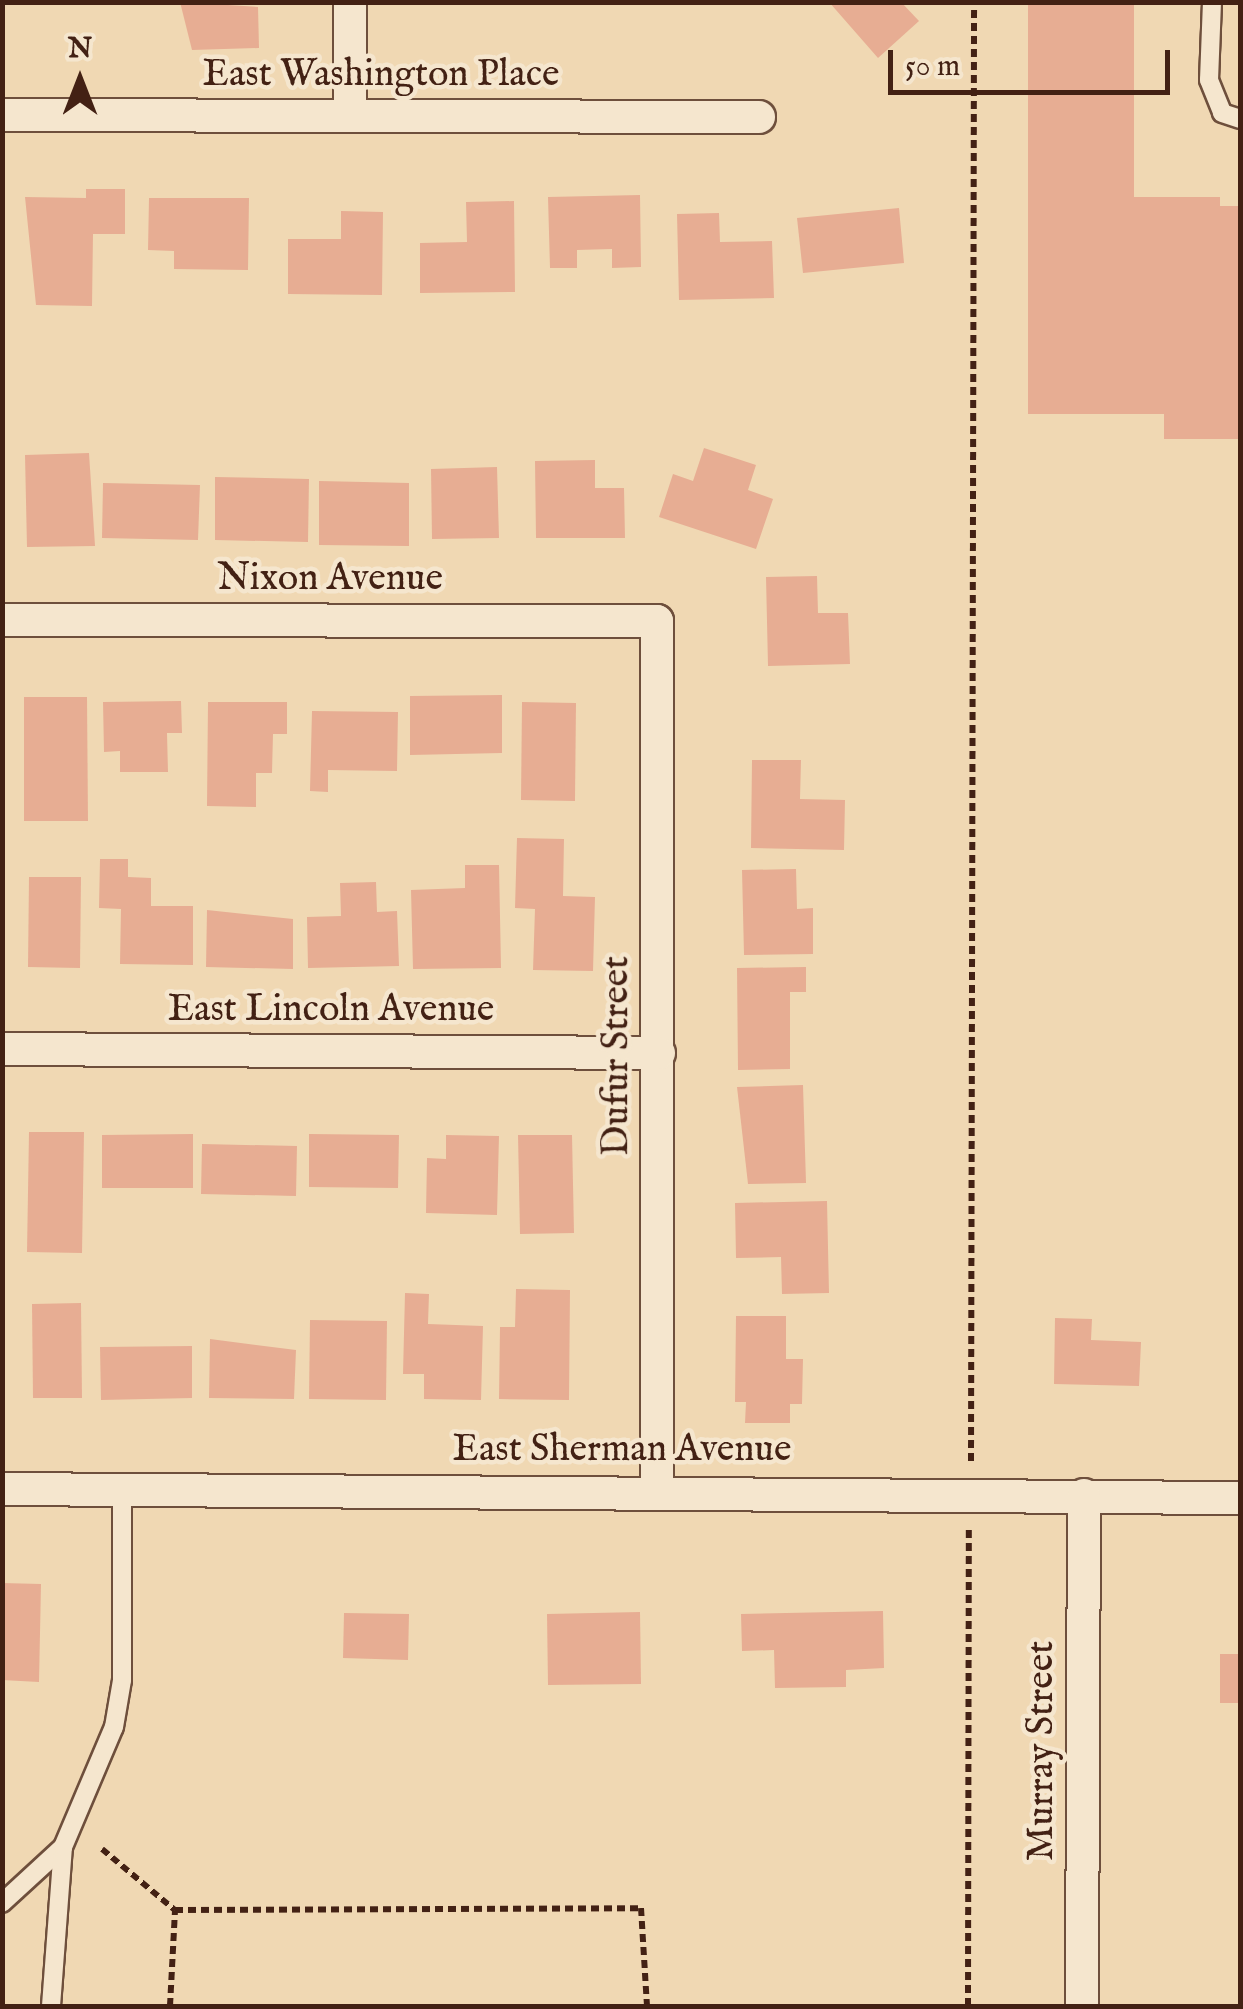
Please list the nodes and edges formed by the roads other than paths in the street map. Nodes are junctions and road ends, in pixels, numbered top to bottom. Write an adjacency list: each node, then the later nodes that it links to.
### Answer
1 (350, 2): 4 (street)
2 (1212, 2): 6 (lane)
3 (2, 116): 4 (street, East Washington Place)
4 (350, 116): 5 (street, East Washington Place)
5 (759, 118)
6 (1240, 119)
7 (2, 620): 8 (street, Nixon Avenue)
8 (657, 621): 10 (street, Dufur Street)
9 (2, 1050): 10 (street, East Lincoln Avenue)
10 (659, 1052): 13 (street, Dufur Street)
11 (2, 1489): 12 (street, East Sherman Avenue)
12 (122, 1489): 13 (street, East Sherman Avenue); 16 (lane)
13 (657, 1490): 14 (street, East Sherman Avenue)
14 (1084, 1495): 15 (street, East Sherman Avenue); 19 (street, Murray Street)
15 (1240, 1498)
16 (63, 1848): 17 (lane); 18 (lane)
17 (2, 1902)
18 (51, 2006)
19 (1082, 2006)

